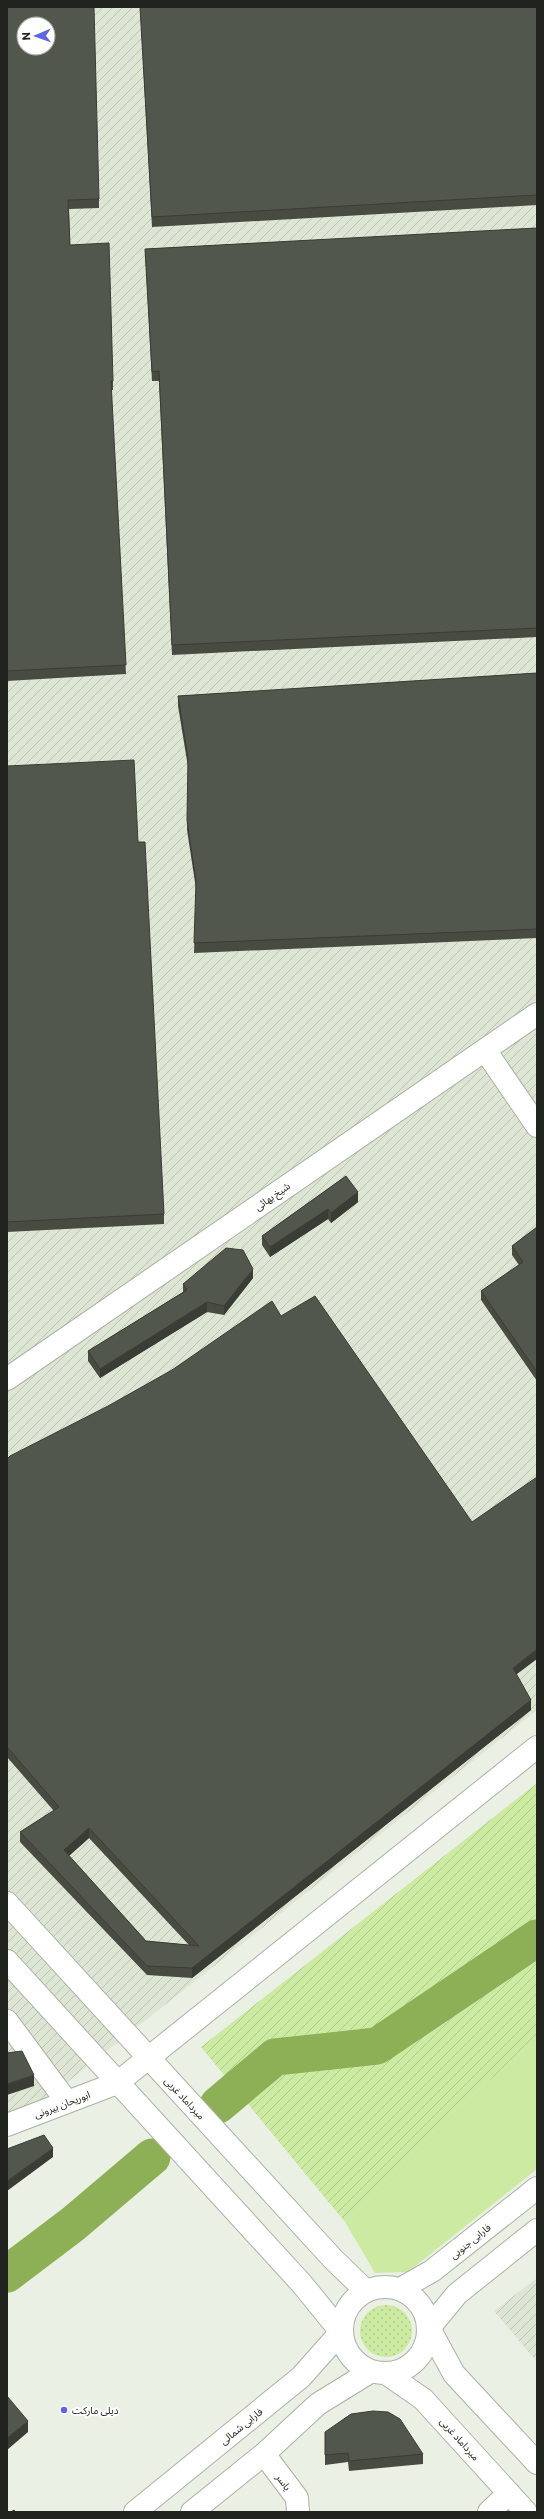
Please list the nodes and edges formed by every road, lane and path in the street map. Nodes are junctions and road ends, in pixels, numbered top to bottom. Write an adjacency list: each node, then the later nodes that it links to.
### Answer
1 (537, 1014): 2 (street, شیخ بهائی)
2 (485, 1050): 3 (street); 4 (street, شیخ بهائی)
3 (537, 1126)
4 (7, 1379)
5 (537, 1747): 9 (street)
6 (7, 1903): 9 (street, میرداماد غربی)
7 (7, 1961): 10 (street)
8 (7, 2021): 11 (street)
9 (147, 2057): 10 (street); 16 (street, میرداماد غربی)
10 (117, 2083): 11 (street, ابوریحان بیرونی); 18 (street)
11 (67, 2102): 12 (street, ابوریحان بیرونی)
12 (7, 2125)
13 (537, 2188): 15 (street, فارابی جنوبی)
14 (537, 2230): 17 (street)
15 (400, 2289): 16 (street); 17 (street)
16 (366, 2291): 18 (street)
17 (429, 2328): 19 (street); 21 (street)
18 (341, 2332): 19 (street); 23 (street, فارابی شمالی)
19 (379, 2373): 20 (street); 22 (street, میرداماد غربی)
20 (264, 2454): 24 (street); 25 (street, یاسر)
21 (537, 2463)
22 (509, 2493): 26 (street); 27 (street, میرداماد غربی)
23 (135, 2512)
24 (192, 2512)
25 (298, 2512)
26 (489, 2512)
27 (526, 2512)

